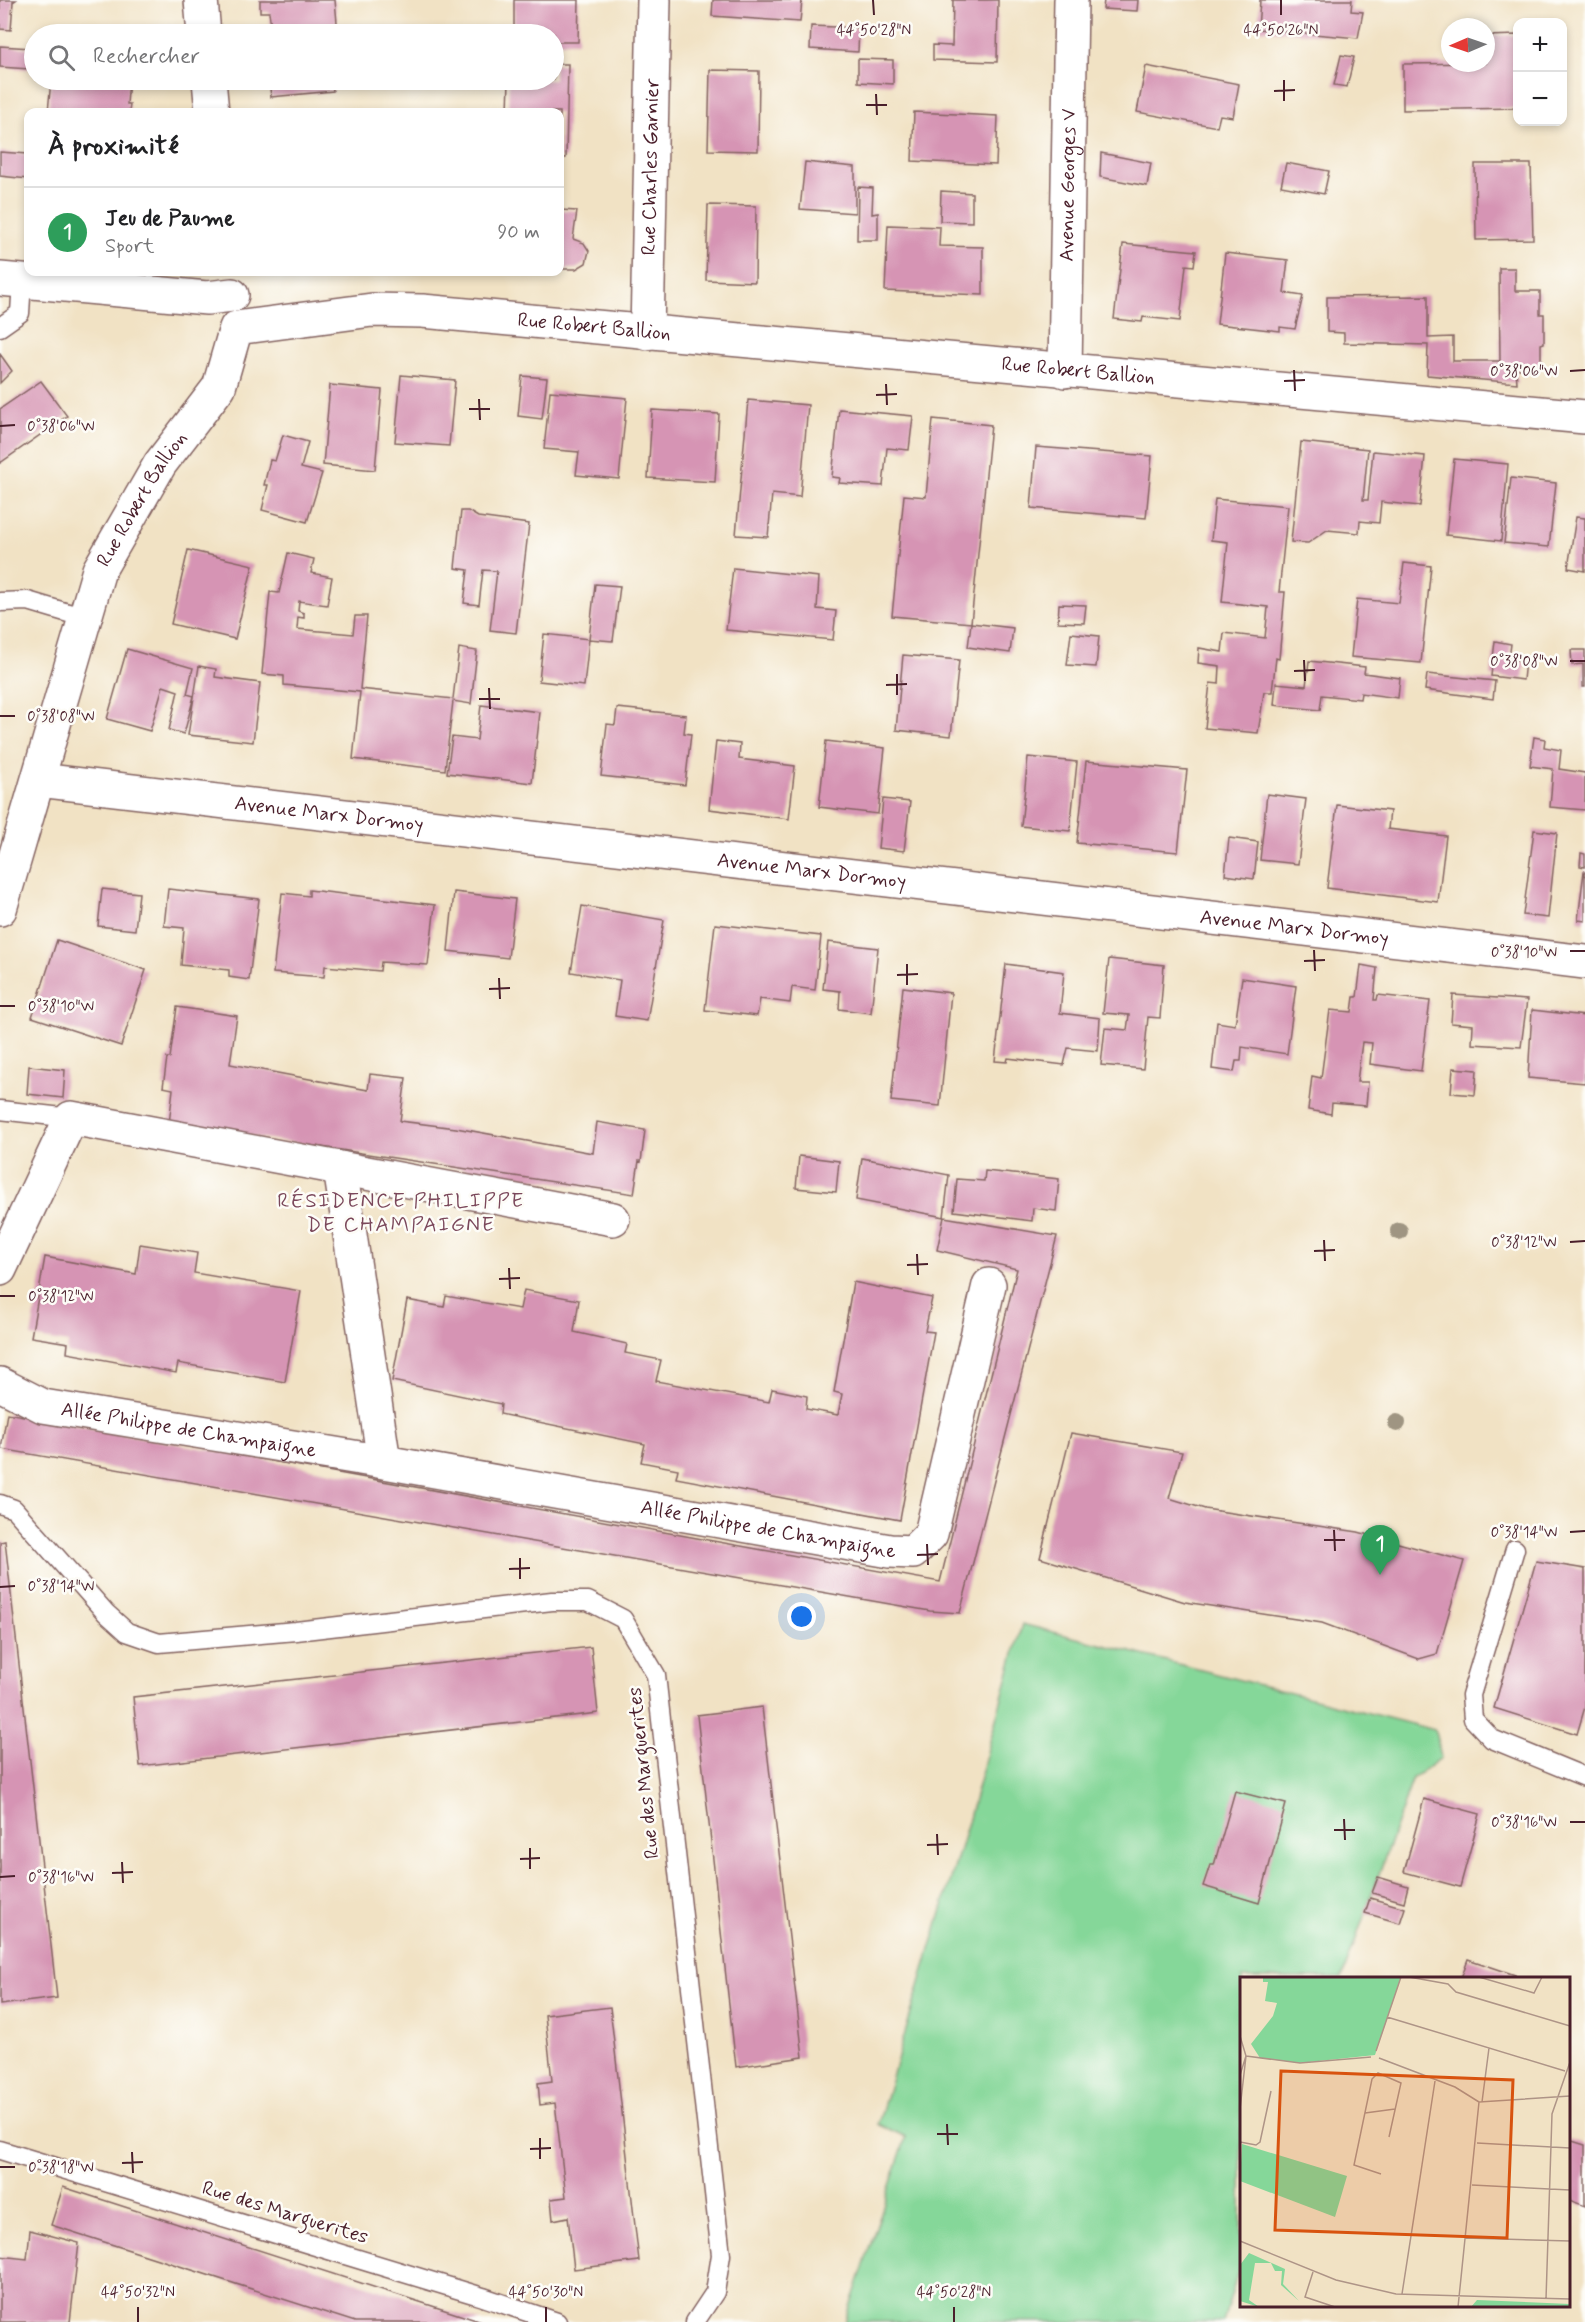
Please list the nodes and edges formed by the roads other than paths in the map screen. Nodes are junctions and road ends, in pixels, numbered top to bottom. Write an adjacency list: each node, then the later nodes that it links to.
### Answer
1 (201, 0): 4 (street)
2 (654, 0): 11 (street, Rue Charles Garnier)
3 (1071, 0): 12 (street, Avenue Georges V)
4 (203, 24)
5 (210, 90): 6 (street)
6 (212, 108)
7 (11, 280): 8 (street); 9 (lane)
8 (231, 284): 10 (street)
9 (0, 327)
10 (236, 328): 11 (street, Rue Robert Ballion); 15 (street, Rue Robert Ballion)
11 (647, 333): 12 (street, Rue Robert Ballion)
12 (1065, 371): 13 (street, Rue Robert Ballion)
13 (1585, 417)
14 (0, 602): 15 (lane)
15 (85, 618): 16 (street, Rue Robert Ballion)
16 (39, 780): 17 (street, Rue Robert Ballion); 18 (street, Avenue Marx Dormoy)
17 (3, 892)
18 (1585, 962)
19 (0, 1110): 20 (lane)
20 (71, 1118): 21 (street); 23 (street)
21 (340, 1168): 22 (street); 26 (street)
22 (613, 1219)
23 (0, 1269)
24 (989, 1285): 26 (street, Allée Philippe de Champaigne)
25 (0, 1384): 26 (street, Allée Philippe de Champaigne)
26 (384, 1462)
27 (0, 1504): 32 (lane, Rue des Marguerites)
28 (1515, 1549): 29 (lane)
29 (1585, 1778)
30 (0, 2150): 31 (lane, Rue des Marguerites)
31 (557, 2322)
32 (695, 2322)

